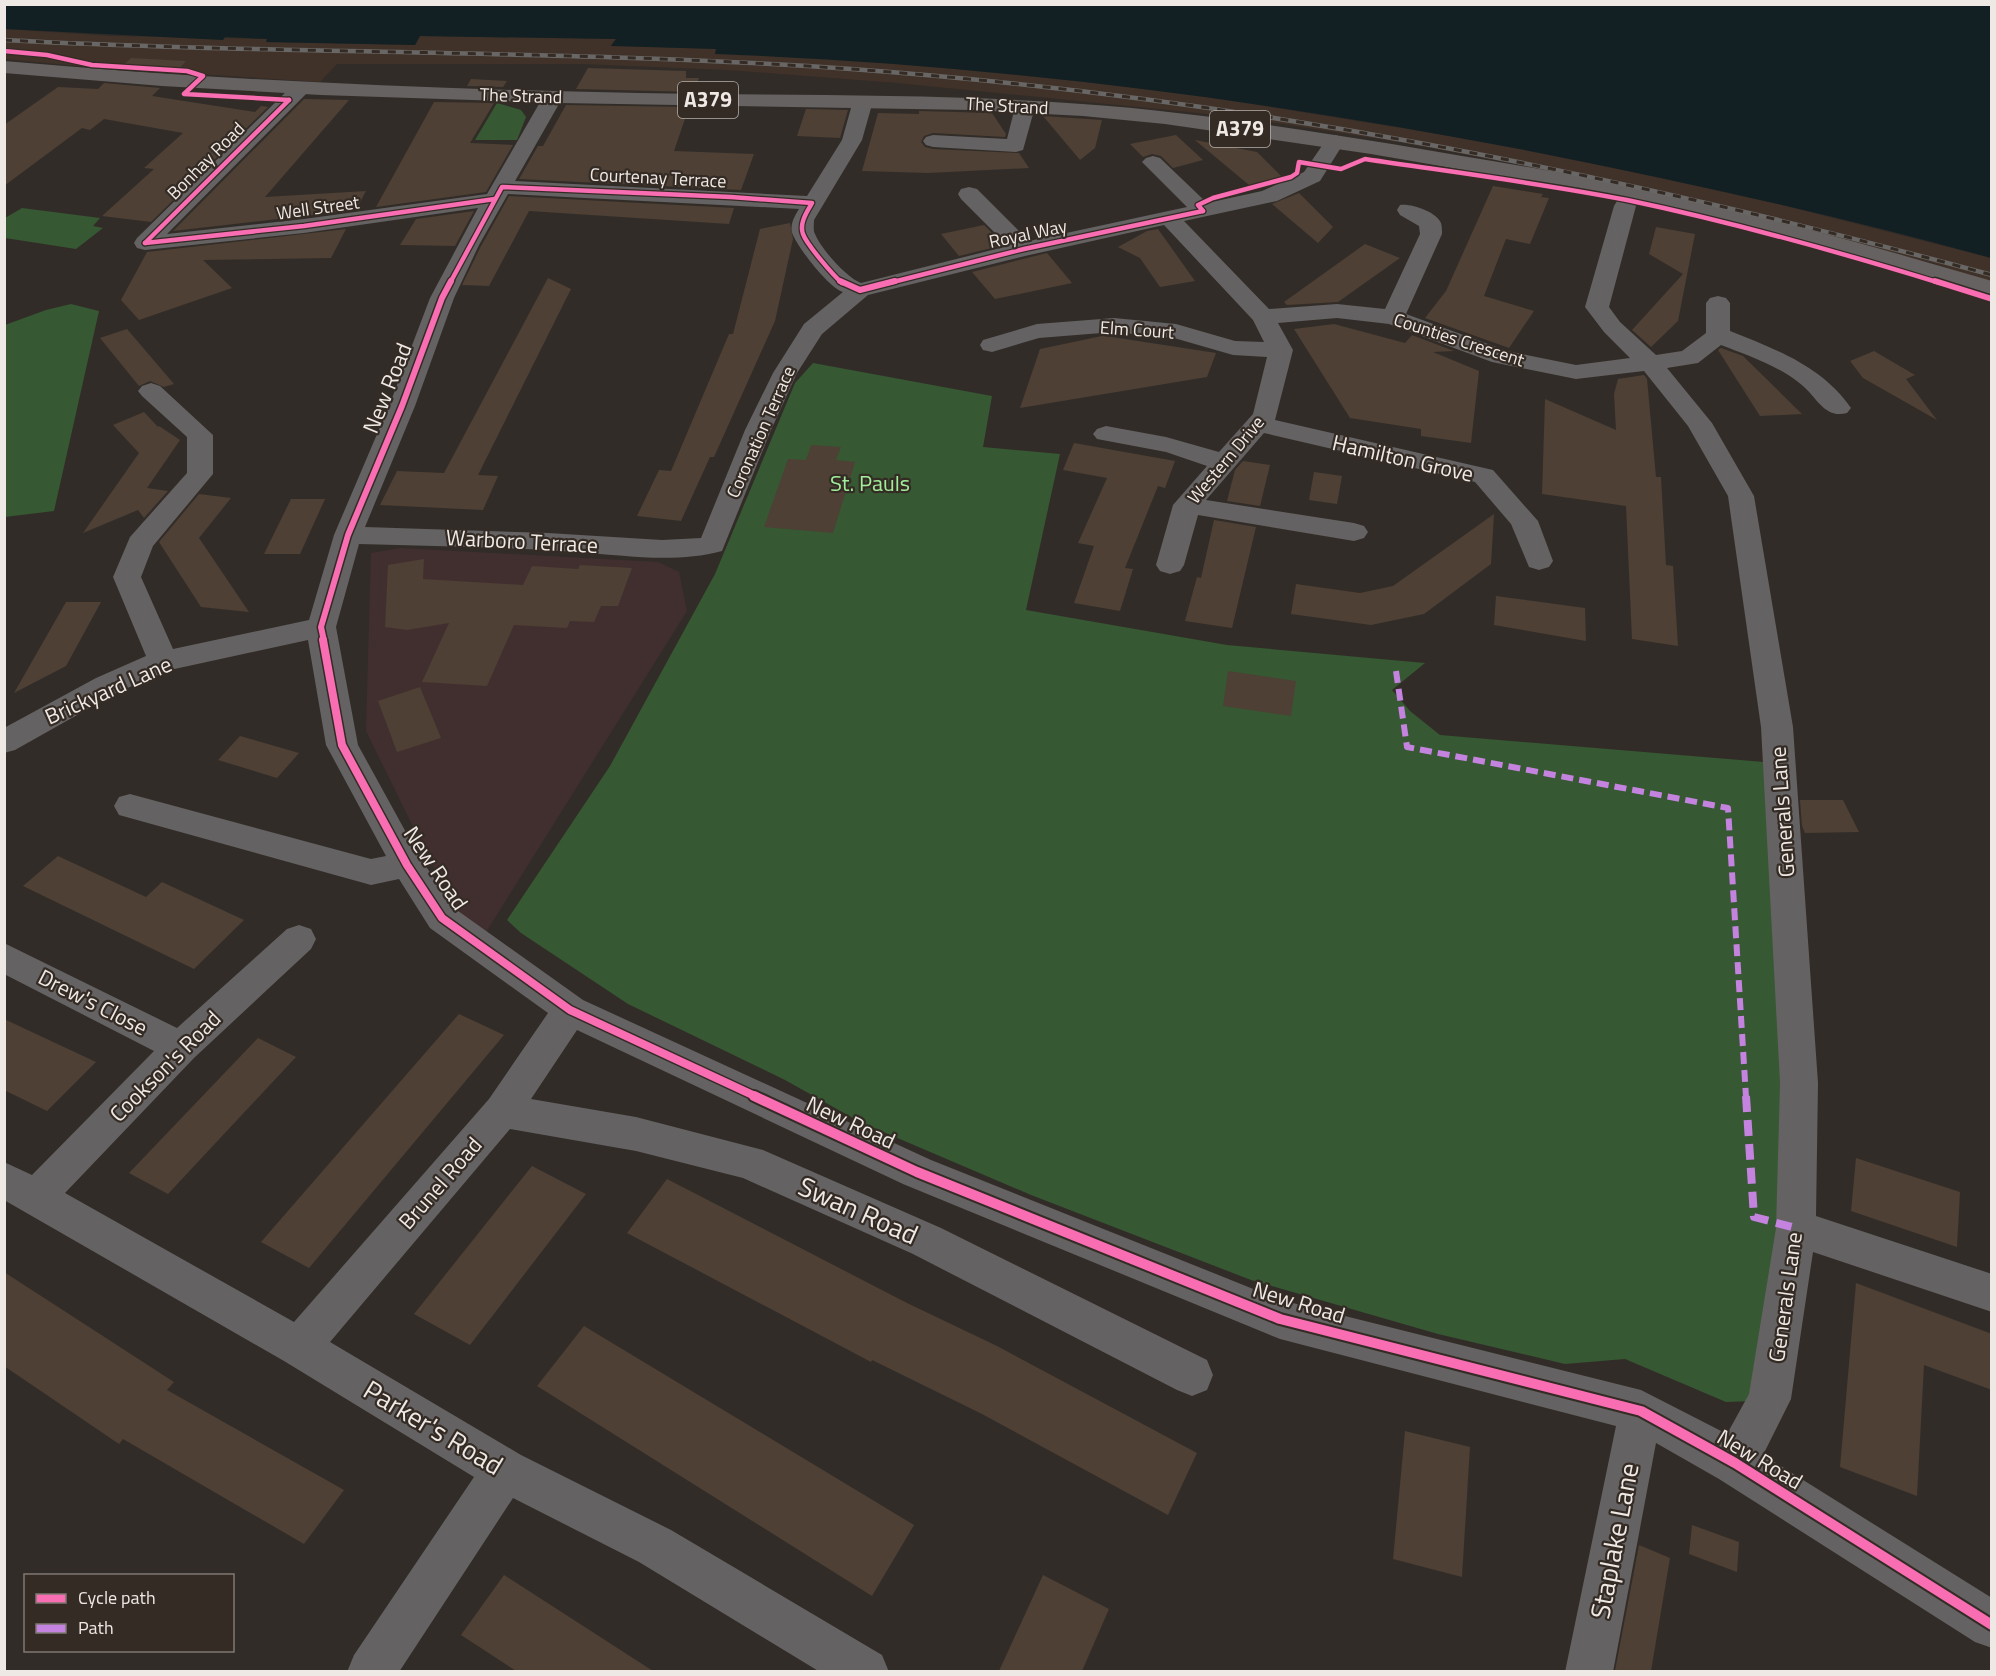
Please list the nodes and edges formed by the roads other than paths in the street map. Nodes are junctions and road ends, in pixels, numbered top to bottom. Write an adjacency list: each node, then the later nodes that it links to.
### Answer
1 (4, 67): 2 (main road, The Strand / A379)
2 (299, 90): 3 (main road, The Strand / A379); 16 (street, Bonhay Road)
3 (553, 97): 4 (main road, The Strand / A379); 9 (street, New Road)
4 (863, 100): 5 (main road, The Strand / A379); 11 (street)
5 (1025, 107): 6 (street); 7 (main road, The Strand / A379)
6 (933, 141)
7 (1335, 141): 14 (street, Royal Way); 18 (main road, The Strand / A379)
8 (1153, 162): 14 (street)
9 (498, 193): 11 (street, Courtenay Terrace); 16 (street, Well Street); 34 (street, New Road)
10 (969, 194): 17 (street, Royal Way)
11 (812, 203): 19 (street)
12 (1625, 206): 26 (street, Generals Lane)
13 (1408, 210): 22 (street)
14 (1203, 211): 15 (street, Royal Way)
15 (1168, 218): 17 (street, Royal Way); 21 (street)
16 (145, 243)
17 (1024, 249): 19 (street, Royal Way)
18 (1992, 289)
19 (860, 290): 35 (street, Coronation Terrace)
20 (1718, 303): 23 (street)
21 (1263, 317): 22 (street, Counties Crescent); 25 (street)
22 (1393, 317): 26 (street, Counties Crescent)
23 (1718, 335): 26 (street, Counties Crescent); 28 (street)
24 (992, 345): 25 (street, Elm Court)
25 (1281, 350): 29 (street, Western Drive)
26 (1650, 363): 49 (street, Generals Lane)
27 (151, 391): 39 (street)
28 (1838, 408)
29 (1258, 424): 31 (street, Western Drive); 36 (street, Hamilton Grove)
30 (1106, 434): 31 (street)
31 (1224, 464): 32 (street, Western Drive)
32 (1187, 505): 33 (street); 37 (street, Western Drive)
33 (1354, 532)
34 (348, 535): 35 (street, Warboro Terrace); 38 (street, New Road)
35 (696, 548)
36 (1539, 561)
37 (1170, 565)
38 (321, 627): 39 (street, Brickyard Lane); 42 (street, New Road)
39 (163, 661): 40 (street, Brickyard Lane)
40 (4, 742)
41 (130, 806): 42 (street)
42 (407, 865): 45 (street, New Road)
43 (299, 939): 46 (street, Cookson's Road)
44 (4, 957): 46 (street, Drew's Close)
45 (570, 1010): 47 (street, Brunel Road); 53 (street, New Road)
46 (181, 1047): 48 (street, Cookson's Road)
47 (502, 1111): 51 (street, Brunel Road); 52 (street, Swan Road)
48 (20, 1188): 51 (street, Parker's Road)
49 (1796, 1228): 50 (street); 54 (street, Generals Lane)
50 (1992, 1293)
51 (299, 1347): 55 (street, Parker's Road)
52 (1192, 1375)
53 (1641, 1412): 54 (street, New Road); 59 (street, Staplake Lane)
54 (1735, 1463): 56 (street, New Road)
55 (505, 1471): 57 (street); 58 (street, Parker's Road)
56 (1992, 1626)
57 (371, 1671)
58 (865, 1671)
59 (1589, 1671)

